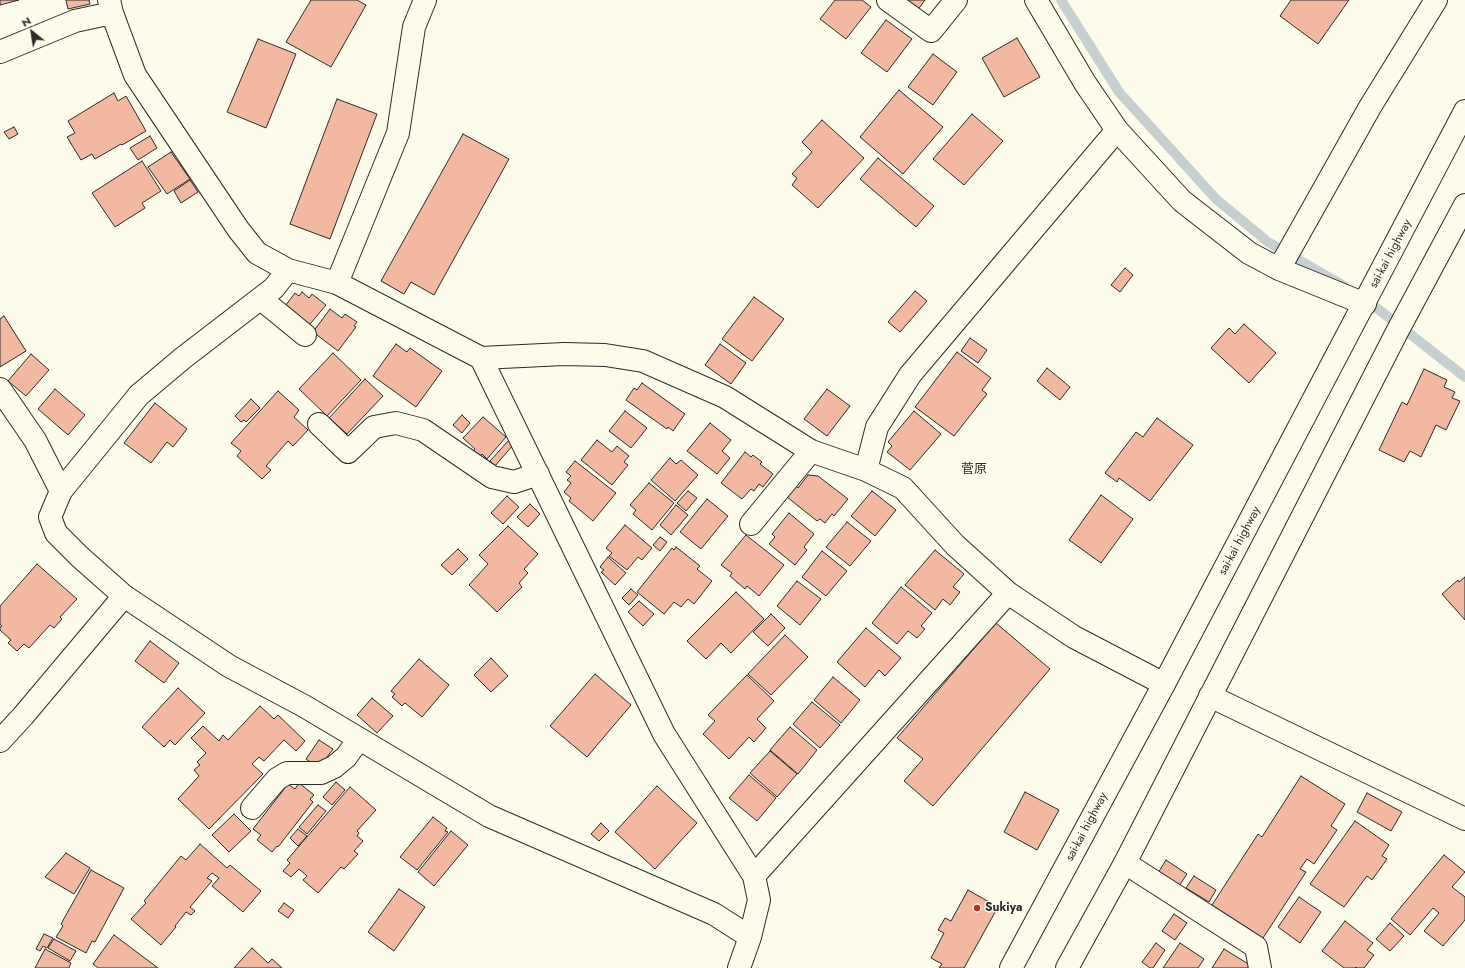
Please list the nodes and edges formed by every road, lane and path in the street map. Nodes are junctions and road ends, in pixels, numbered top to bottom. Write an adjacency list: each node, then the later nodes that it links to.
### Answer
1 (426, 0): 13 (main road)
2 (888, 0): 3 (main road)
3 (956, 0)
4 (1036, 0): 9 (main road)
5 (1436, 0): 11 (main road)
6 (110, 6): 7 (main road); 12 (main road)
7 (0, 52)
8 (1465, 111): 15 (main road, sai-kai highway)
9 (1117, 130): 11 (main road); 21 (main road)
10 (1465, 205): 28 (main road)
11 (1279, 269): 15 (main road)
12 (288, 270): 13 (main road); 14 (main road)
13 (337, 283): 17 (main road)
14 (261, 299): 16 (main road); 23 (main road)
15 (1365, 304): 27 (main road, sai-kai highway)
16 (305, 335)
17 (481, 358): 20 (main road); 22 (main road)
18 (0, 389): 23 (main road)
19 (319, 424): 22 (main road)
20 (810, 451): 21 (main road); 24 (main road)
21 (866, 470): 25 (main road)
22 (538, 474): 34 (main road)
23 (61, 491): 26 (main road)
24 (751, 524)
25 (1008, 593): 27 (main road); 34 (main road)
26 (124, 596): 29 (main road); 30 (main road)
27 (1164, 684): 37 (main road, sai-kai highway)
28 (1210, 696): 32 (main road); 33 (main road)
29 (359, 739): 31 (main road); 35 (main road)
30 (0, 741)
31 (252, 808)
32 (1465, 819)
33 (1125, 863): 38 (main road); 39 (main road)
34 (754, 876): 35 (main road)
35 (750, 938): 36 (main road)
36 (740, 968)
37 (1011, 968)
38 (1067, 968)
39 (1260, 968)

